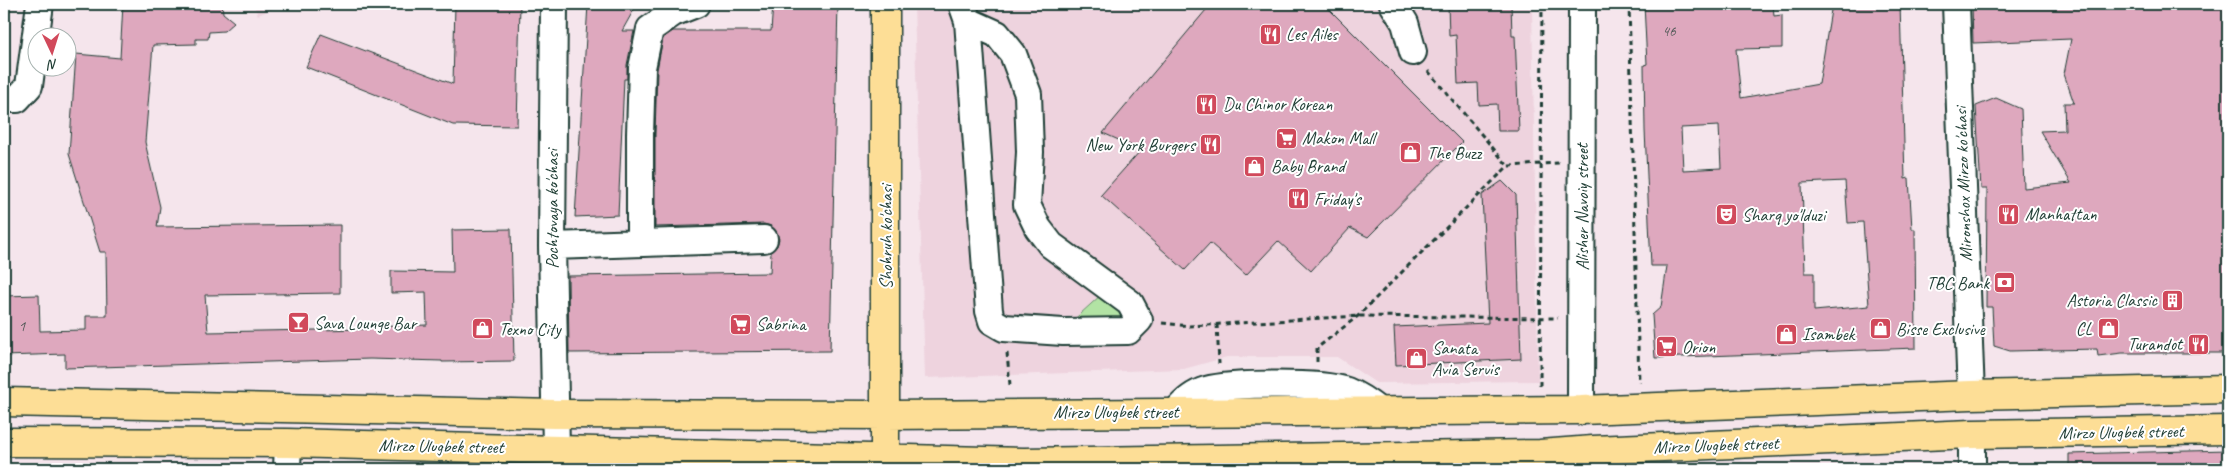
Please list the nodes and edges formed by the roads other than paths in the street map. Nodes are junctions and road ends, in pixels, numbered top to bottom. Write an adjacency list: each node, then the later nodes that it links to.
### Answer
1 (40, 4): 10 (street)
2 (554, 4): 13 (street, Pochtovaya ko'chasi)
3 (696, 4): 12 (street)
4 (886, 4): 19 (main road, Shohruh ko'chasi)
5 (1393, 4): 9 (street)
6 (1582, 4): 17 (street, Alisher Navoiy street)
7 (1956, 4): 15 (street, Mironshox Mirzo ko'chasi)
8 (965, 13): 8 (street)
9 (1412, 52)
10 (4, 99)
11 (764, 239): 12 (street)
12 (640, 243): 13 (street)
13 (552, 246): 18 (street, Pochtovaya ko'chasi)
14 (2228, 389): 15 (main road, Mirzo Ulugbek street)
15 (1971, 395): 17 (main road, Mirzo Ulugbek street)
16 (4, 402): 18 (main road, Mirzo Ulugbek street)
17 (1581, 410): 19 (main road, Mirzo Ulugbek street)
18 (554, 414): 19 (main road, Mirzo Ulugbek street); 23 (street, Pochtovaya ko'chasi)
19 (886, 415): 26 (main road, Shohruh ko'chasi)
20 (2228, 430): 21 (main road, Mirzo Ulugbek street)
21 (1972, 434): 25 (main road, Mirzo Ulugbek street); 27 (street)
22 (4, 442): 24 (main road, Mirzo Ulugbek street)
23 (556, 449): 24 (main road, Mirzo Ulugbek street); 26 (main road, Mirzo Ulugbek street)
24 (288, 456)
25 (1592, 459): 26 (main road, Mirzo Ulugbek street)
26 (885, 464)
27 (1972, 469)

